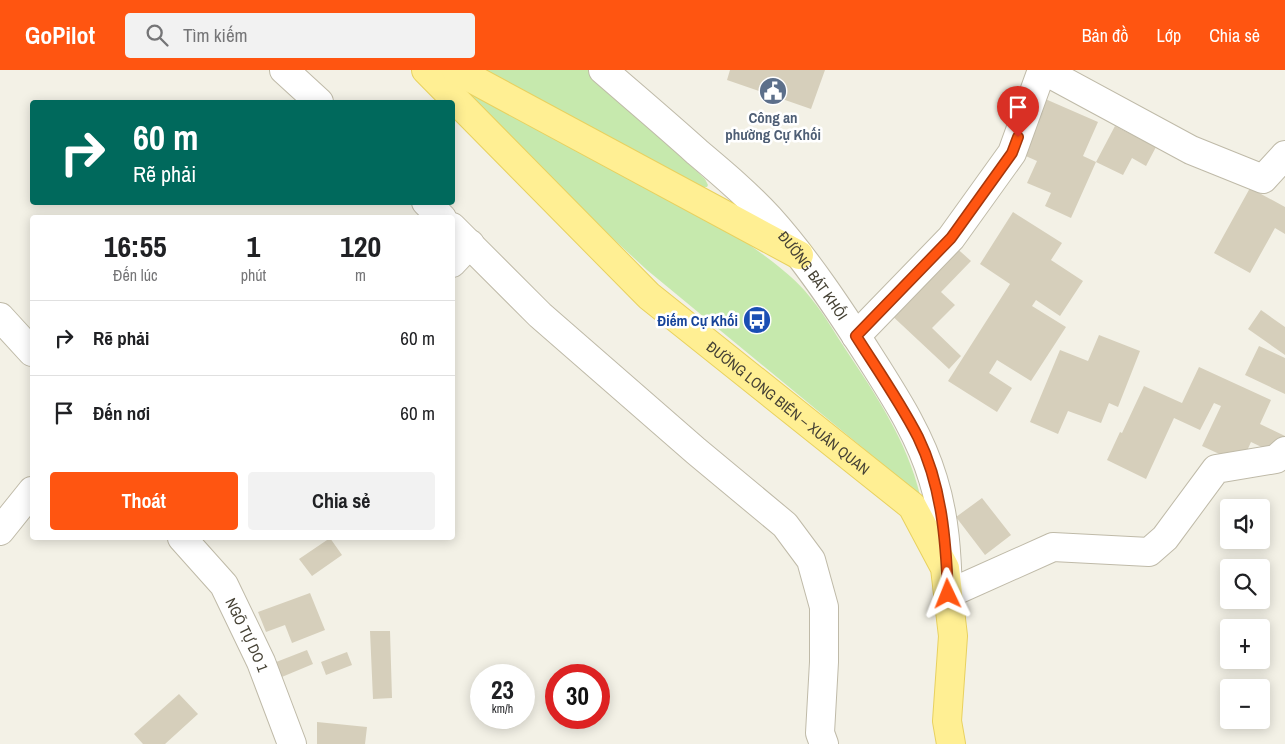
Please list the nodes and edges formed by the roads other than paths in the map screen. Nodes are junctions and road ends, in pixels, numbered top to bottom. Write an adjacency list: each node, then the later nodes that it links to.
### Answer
1 (284, 70): 6 (street)
2 (426, 70): 19 (main road, ĐƯỜNG LONG BIÊN – XUÂN QUAN)
3 (456, 70): 11 (main road)
4 (603, 70): 11 (street, ĐƯỜNG BÁT KHỐI)
5 (1043, 70): 7 (street); 13 (street)
6 (317, 100)
7 (1285, 155)
8 (429, 205): 9 (street)
9 (439, 215)
10 (458, 245): 21 (street)
11 (799, 256): 13 (street, ĐƯỜNG BÁT KHỐI)
12 (0, 317): 14 (street)
13 (856, 336): 19 (street, ĐƯỜNG BÁT KHỐI)
14 (30, 350)
15 (1285, 451): 19 (street)
16 (30, 494): 17 (street)
17 (0, 531)
18 (184, 540): 20 (street, NGÕ TỰ DO 1)
19 (948, 594): 22 (main road, ĐƯỜNG LONG BIÊN – XUÂN QUAN)
20 (292, 744)
21 (824, 744)
22 (951, 744)

